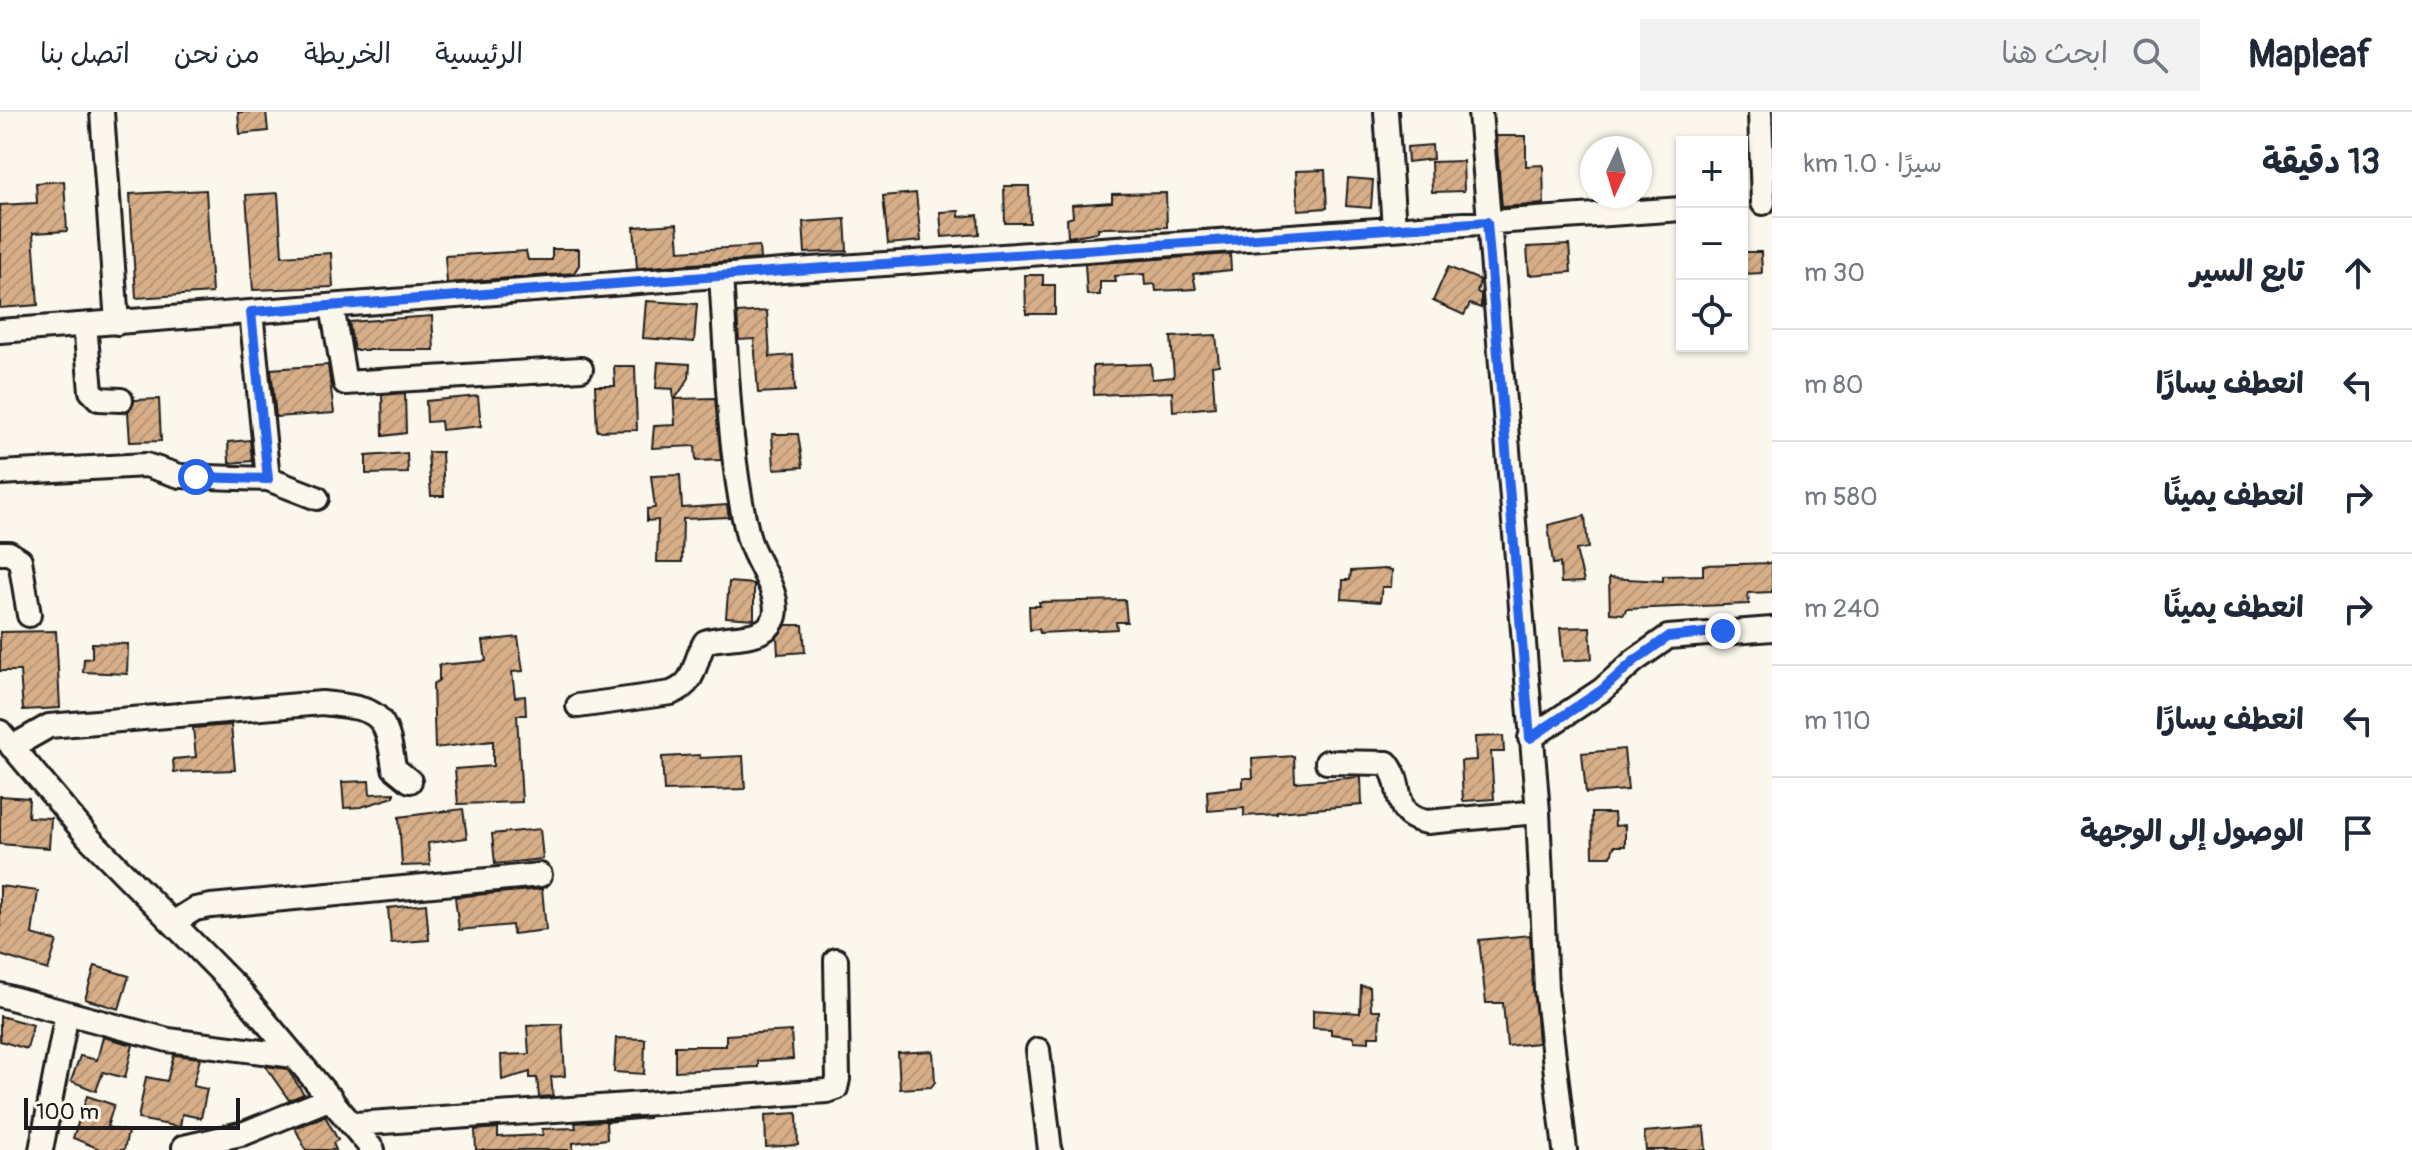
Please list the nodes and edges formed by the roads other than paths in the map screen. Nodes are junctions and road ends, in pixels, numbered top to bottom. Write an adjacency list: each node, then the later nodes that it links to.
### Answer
1 (102, 112): 12 (street)
2 (1386, 112): 8 (street)
3 (1480, 112): 7 (street)
4 (1760, 112): 5 (street)
5 (1759, 203)
6 (1676, 209): 7 (street)
7 (1487, 222): 8 (street); 24 (street)
8 (1394, 228): 9 (street)
9 (721, 276): 10 (street); 23 (street)
10 (332, 306): 11 (street); 15 (street)
11 (251, 312): 12 (street); 18 (street)
12 (117, 323): 13 (street)
13 (85, 325): 14 (street); 16 (street)
14 (0, 331)
15 (581, 369)
16 (121, 400)
17 (0, 473): 18 (street)
18 (268, 479): 19 (street)
19 (317, 498)
20 (0, 553): 21 (street)
21 (29, 615)
22 (1772, 629): 24 (street)
23 (578, 706)
24 (1530, 738): 28 (street)
25 (6, 740): 27 (street); 30 (street)
26 (1327, 762): 28 (street)
27 (410, 781)
28 (1538, 812): 42 (street)
29 (540, 875): 30 (street)
30 (174, 922): 35 (street)
31 (836, 960): 37 (street)
32 (0, 995): 33 (street)
33 (67, 1013): 35 (street); 39 (street)
34 (1038, 1050): 41 (street)
35 (294, 1056): 36 (street)
36 (331, 1098): 37 (street); 38 (street)
37 (355, 1124): 40 (street)
38 (184, 1147)
39 (41, 1150)
40 (373, 1150)
41 (1050, 1150)
42 (1565, 1150)

